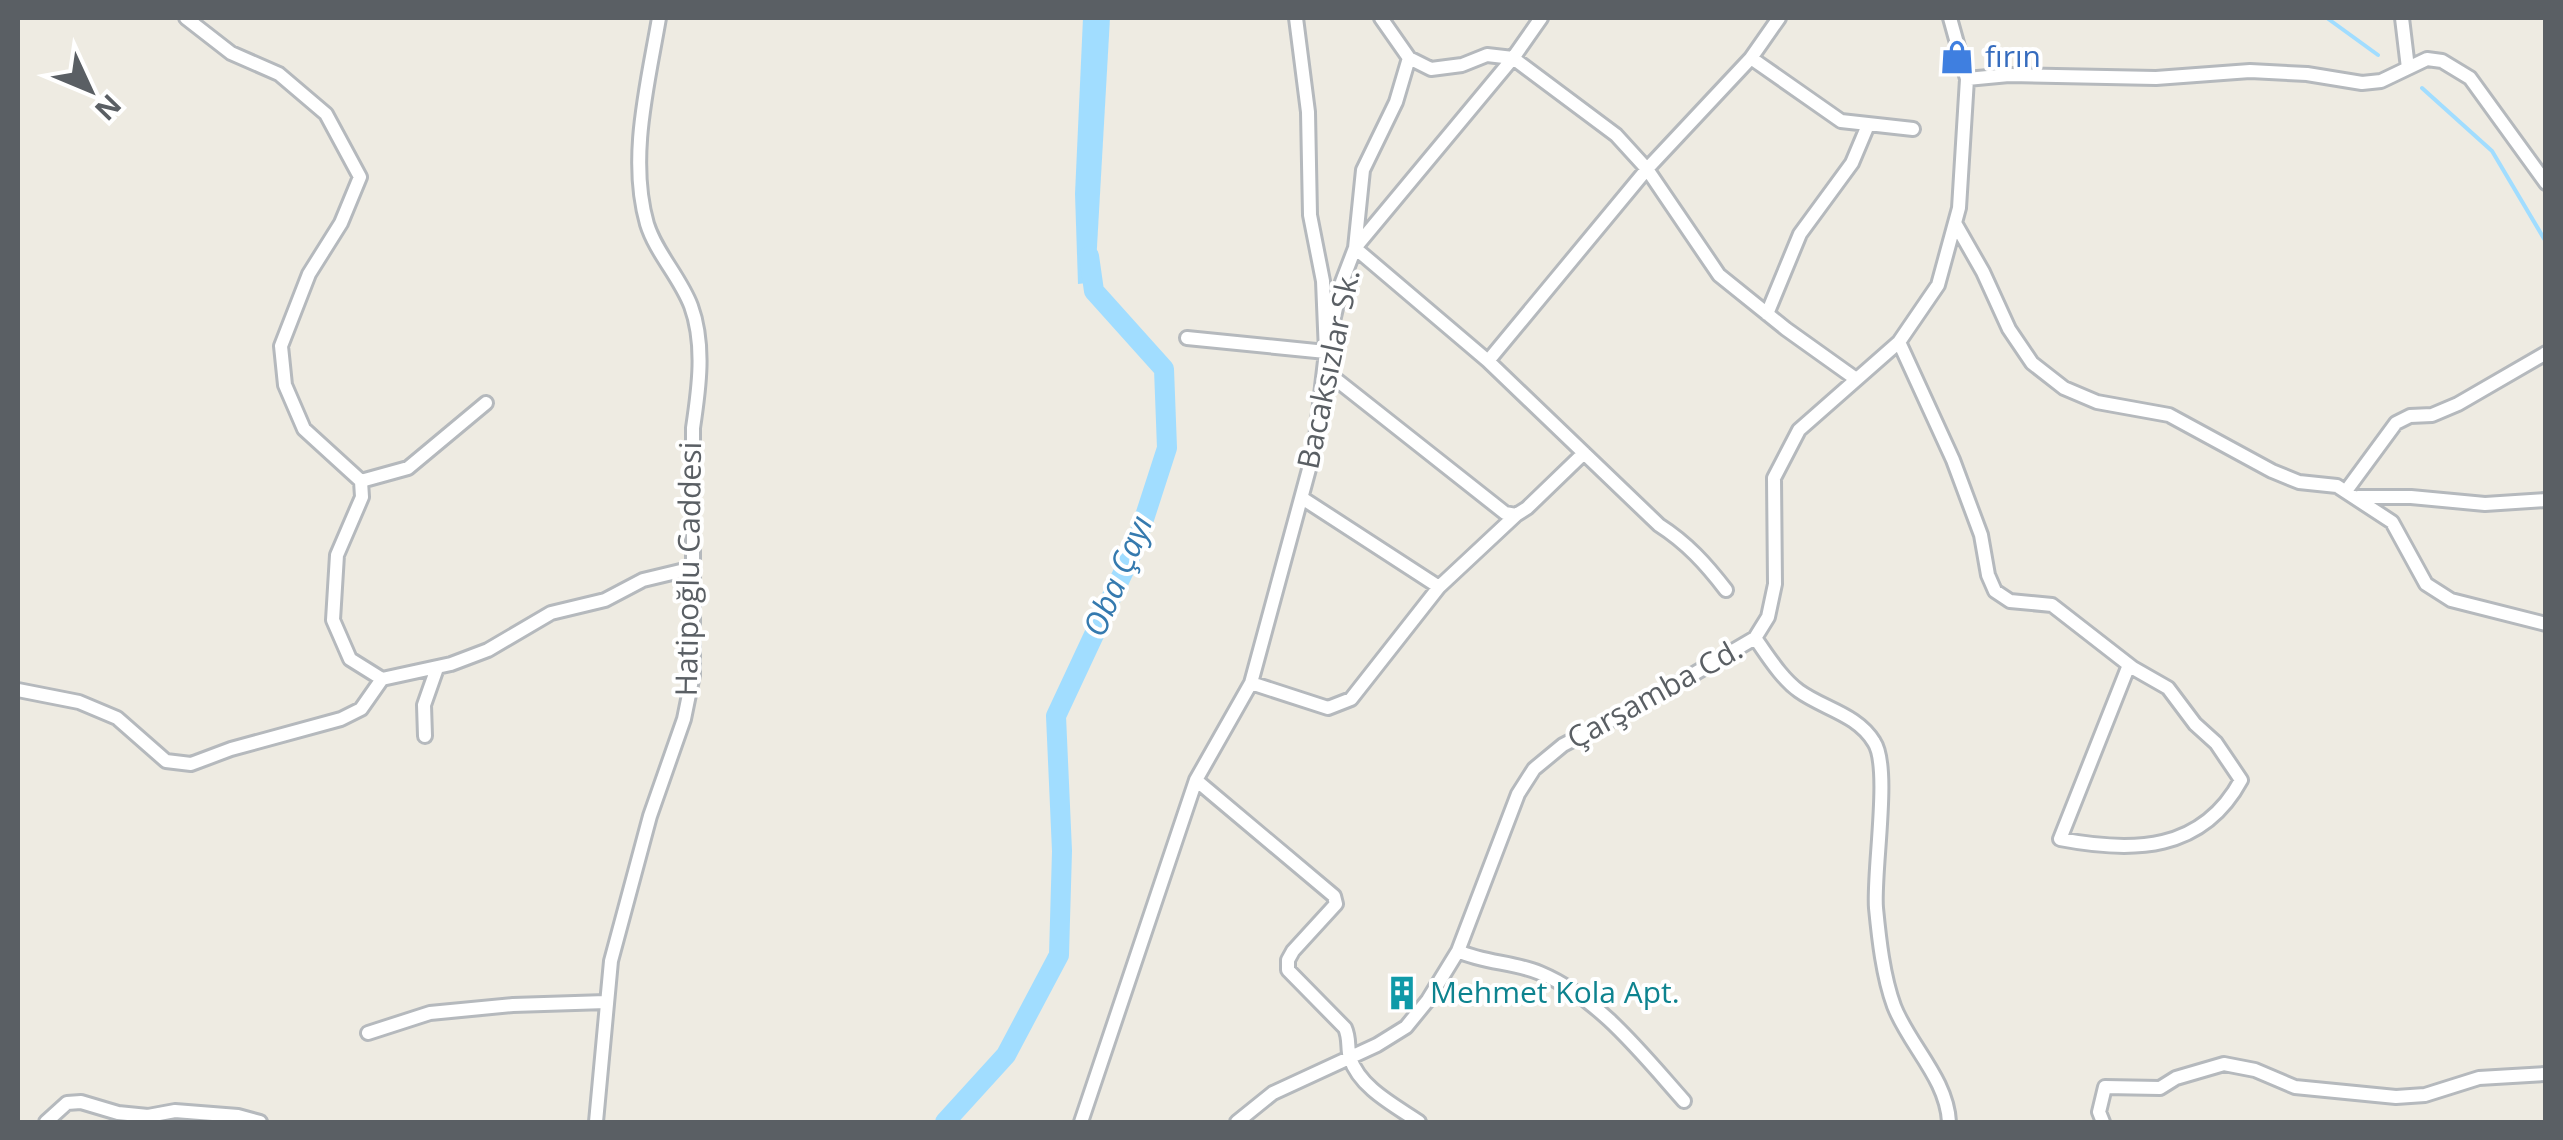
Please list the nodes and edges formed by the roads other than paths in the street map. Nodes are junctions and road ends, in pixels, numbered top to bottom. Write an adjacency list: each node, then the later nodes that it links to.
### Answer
1 (186, 18): 30 (street)
2 (659, 18): 35 (street, Hatipoğlu Caddesi)
3 (1296, 18): 23 (street)
4 (1382, 18): 9 (street)
5 (1541, 18): 10 (street)
6 (1779, 18): 11 (street)
7 (1950, 18): 13 (street, Çarşamba Cd.)
8 (2402, 18): 12 (street)
9 (1409, 58): 10 (street); 19 (street, Bacaksızlar Sk.)
10 (1513, 58): 16 (street); 19 (street)
11 (1751, 58): 14 (street); 16 (street)
12 (2408, 68): 13 (street); 17 (street)
13 (1967, 80): 18 (street, Çarşamba Cd.)
14 (1868, 126): 15 (street); 20 (street)
15 (1914, 130)
16 (1647, 169): 20 (street); 25 (street)
17 (2546, 184)
18 (1955, 223): 22 (street, Çarşamba Cd.); 31 (street)
19 (1355, 248): 23 (street, Bacaksızlar Sk.); 25 (street)
20 (1767, 314): 27 (street)
21 (1187, 338): 23 (street)
22 (1899, 342): 27 (street, Çarşamba Cd.); 40 (street)
23 (1326, 352): 26 (street, Bacaksızlar Sk.)
24 (2546, 354): 31 (street)
25 (1488, 361): 29 (street)
26 (1324, 370): 32 (street, Bacaksızlar Sk.); 34 (street)
27 (1856, 379): 39 (street, Çarşamba Cd.)
28 (486, 403): 30 (street)
29 (1584, 453): 34 (street); 37 (street)
30 (361, 481): 42 (street)
31 (2351, 494): 33 (street); 38 (street)
32 (1302, 498): 36 (street); 43 (street, Bacaksızlar Sk.)
33 (2546, 500)
34 (1516, 515): 36 (street)
35 (693, 568): 41 (street); 48 (street, Hatipoğlu Caddesi)
36 (1439, 587): 43 (street)
37 (1726, 590)
38 (2546, 624)
39 (1755, 638): 47 (street, Çarşamba Cd.); 53 (street)
40 (2128, 665): 40 (street)
41 (437, 668): 42 (street); 45 (street)
42 (382, 679): 44 (street)
43 (1250, 683): 46 (street, Bacaksızlar Sk.)
44 (18, 690)
45 (425, 736)
46 (1196, 780): 50 (street); 57 (street, Bacaksızlar Sk.)
47 (1458, 951): 50 (street, Çarşamba Cd.); 52 (street)
48 (606, 1002): 49 (street); 56 (street, Hatipoğlu Caddesi)
49 (368, 1033)
50 (1349, 1055): 58 (street, Çarşamba Cd.); 59 (street)
51 (2546, 1074): 60 (street)
52 (1684, 1101)
53 (1951, 1121)
54 (46, 1122): 55 (street)
55 (260, 1122)
56 (596, 1122)
57 (1081, 1122)
58 (1237, 1122)
59 (1419, 1122)
60 (2103, 1122)

